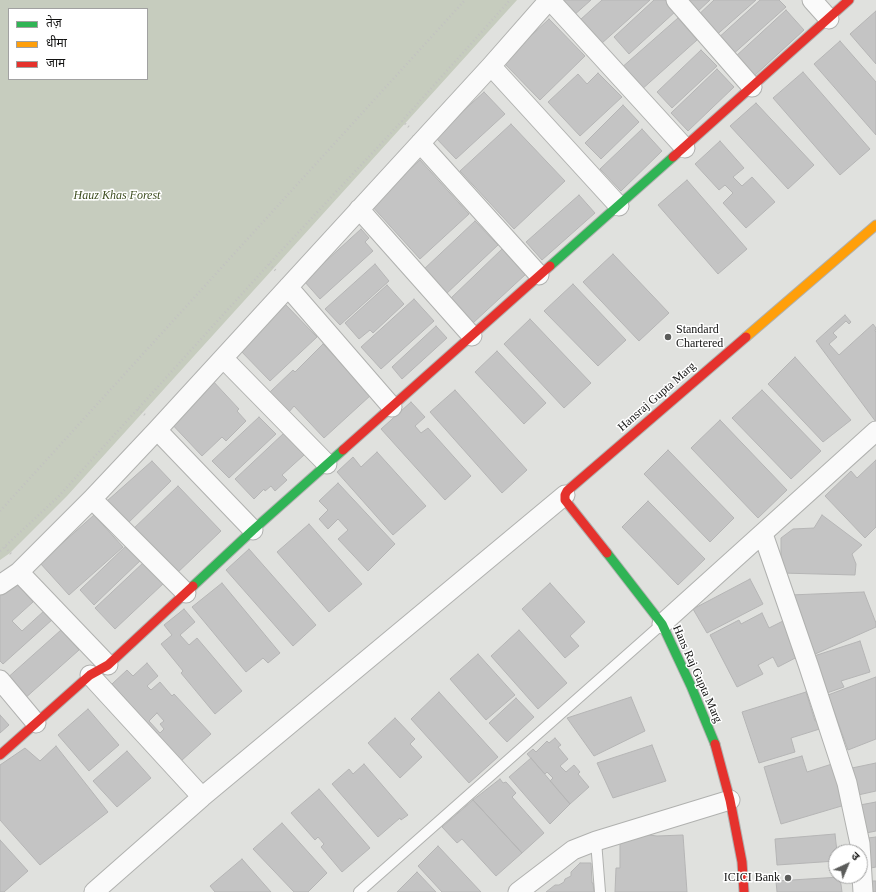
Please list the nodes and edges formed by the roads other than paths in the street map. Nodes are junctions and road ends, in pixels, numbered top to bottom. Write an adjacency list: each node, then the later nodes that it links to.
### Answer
1 (549, 0): 6 (street); 9 (street)
2 (676, 0): 7 (street)
3 (812, 0): 5 (street)
4 (849, 0): 5 (street)
5 (829, 19): 7 (street)
6 (491, 66): 8 (street); 10 (street)
7 (752, 87): 9 (street)
8 (420, 143): 11 (street); 13 (street)
9 (685, 148): 10 (street)
10 (619, 206): 13 (street)
11 (359, 209): 14 (street); 15 (street)
12 (876, 226): 21 (street, Hansraj Gupta Marg)
13 (539, 275): 15 (street)
14 (288, 287): 16 (street); 17 (street)
15 (472, 336): 17 (street)
16 (224, 358): 18 (street); 20 (street)
17 (392, 407): 20 (street)
18 (157, 430): 22 (street); 23 (street)
19 (876, 431): 24 (street)
20 (328, 464): 23 (street)
21 (565, 495): 28 (street, Hans Raj Gupta Marg); 34 (street)
22 (92, 499): 25 (street); 27 (street)
23 (253, 530): 27 (street)
24 (763, 534): 28 (street); 42 (street)
25 (19, 572): 26 (street); 29 (street)
26 (0, 585)
27 (186, 593): 29 (street)
28 (662, 624): 35 (street, Hans Raj Gupta Marg); 38 (lane)
29 (108, 665): 30 (street)
30 (90, 675): 32 (street); 34 (street)
31 (0, 680): 32 (street)
32 (36, 722): 33 (street)
33 (0, 755)
34 (202, 797): 37 (street)
35 (730, 800): 36 (street); 41 (street, Hans Raj Gupta Marg)
36 (596, 841): 39 (street); 40 (lane)
37 (94, 892)
38 (359, 892)
39 (518, 892)
40 (600, 892)
41 (744, 892)
42 (863, 892)

